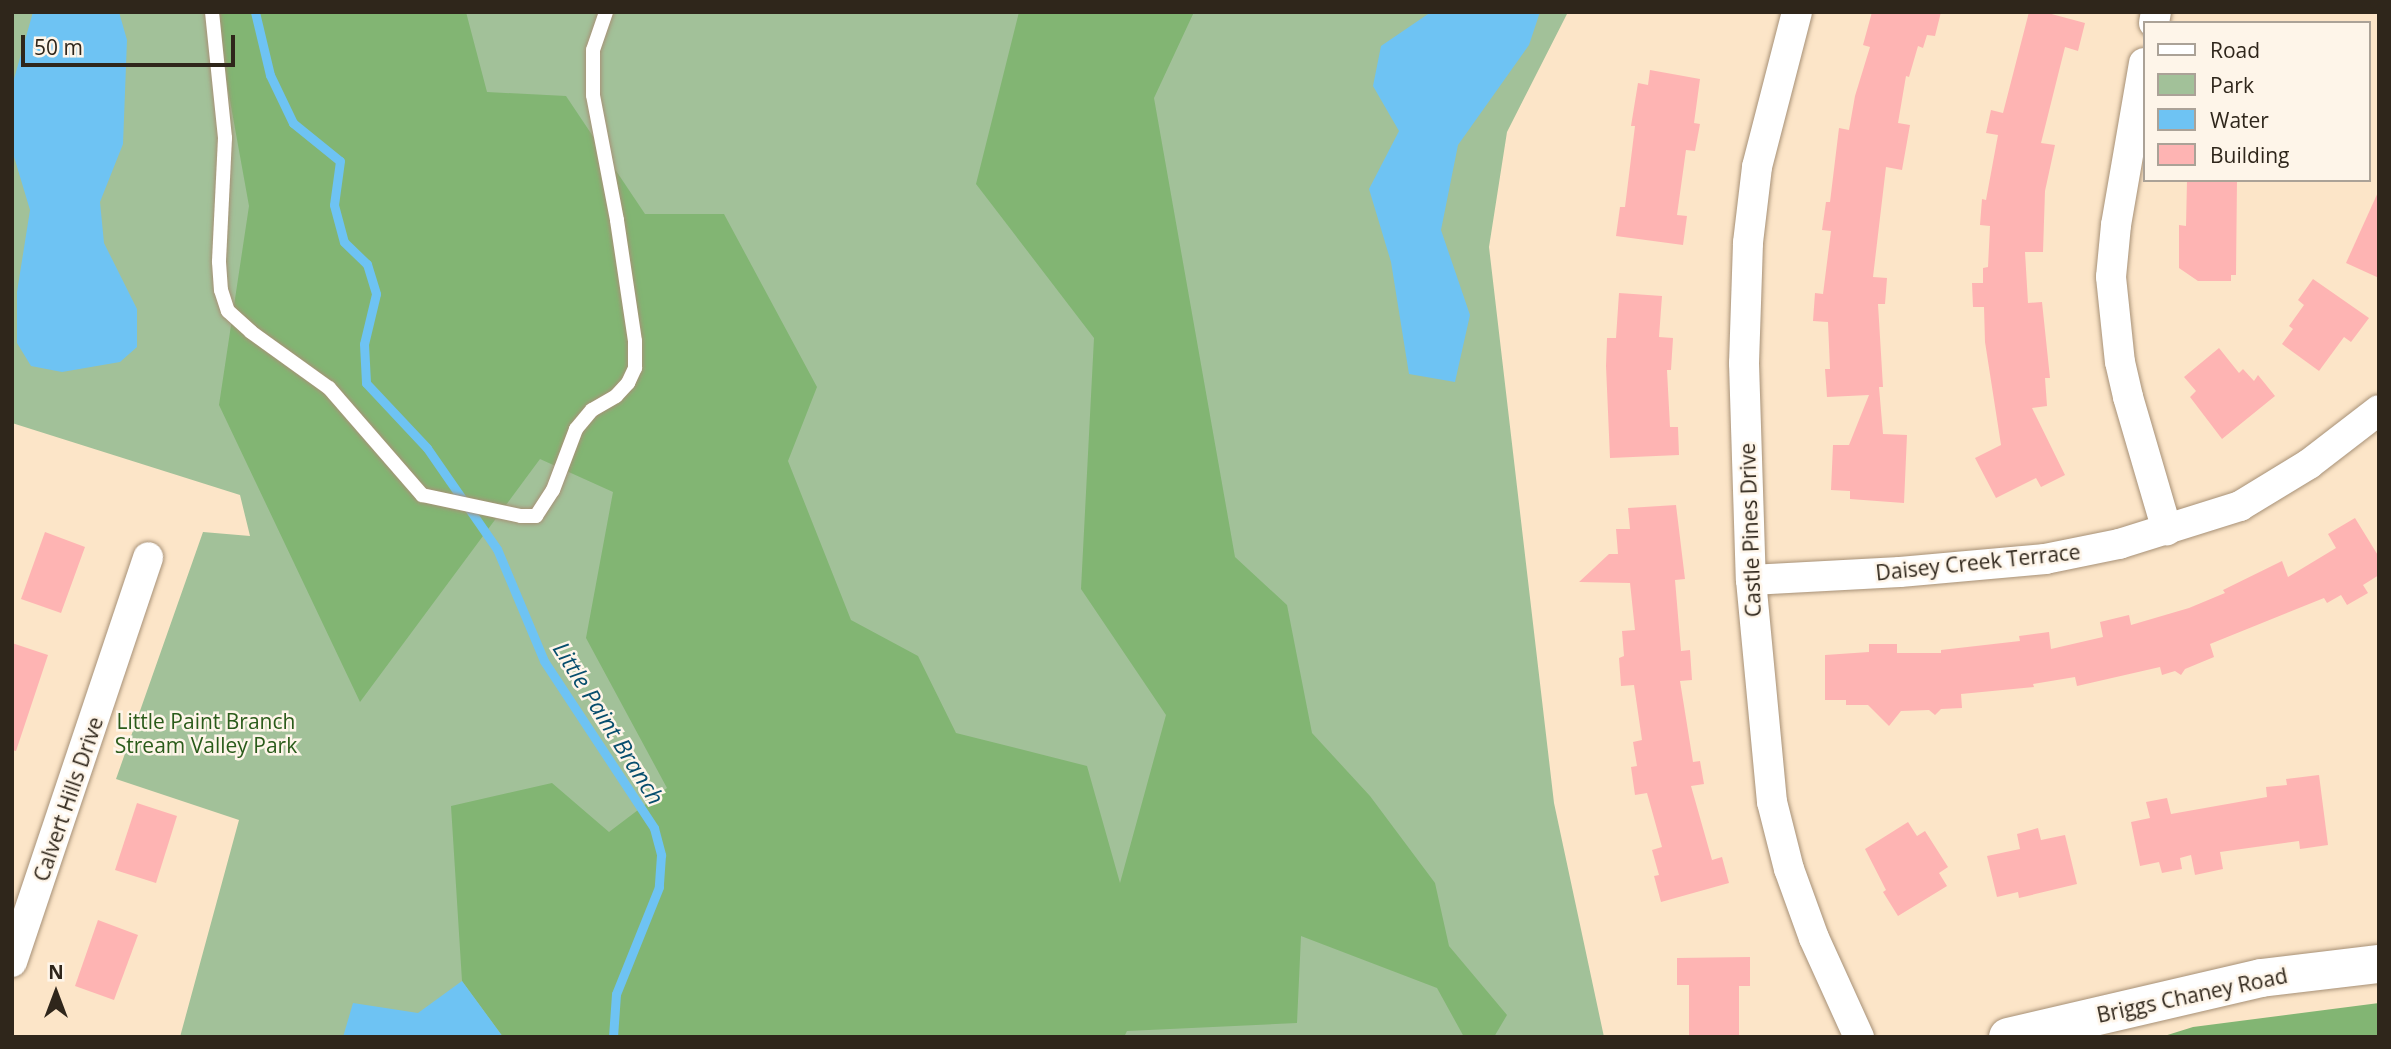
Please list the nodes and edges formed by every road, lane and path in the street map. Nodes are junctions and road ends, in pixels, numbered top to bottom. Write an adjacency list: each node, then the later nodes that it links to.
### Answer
1 (212, 12): 2 (lane)
2 (606, 12)
3 (1797, 12): 8 (street, Castle Pines Drive)
4 (2142, 75): 6 (street)
5 (2379, 410): 6 (street, Daisey Creek Terrace)
6 (2167, 530): 8 (street, Daisey Creek Terrace)
7 (148, 557): 9 (street, Calvert Hills Drive)
8 (1751, 580): 11 (street, Castle Pines Drive)
9 (12, 962)
10 (2379, 964): 12 (main road, Briggs Chaney Road)
11 (1859, 1037)
12 (2008, 1037)

